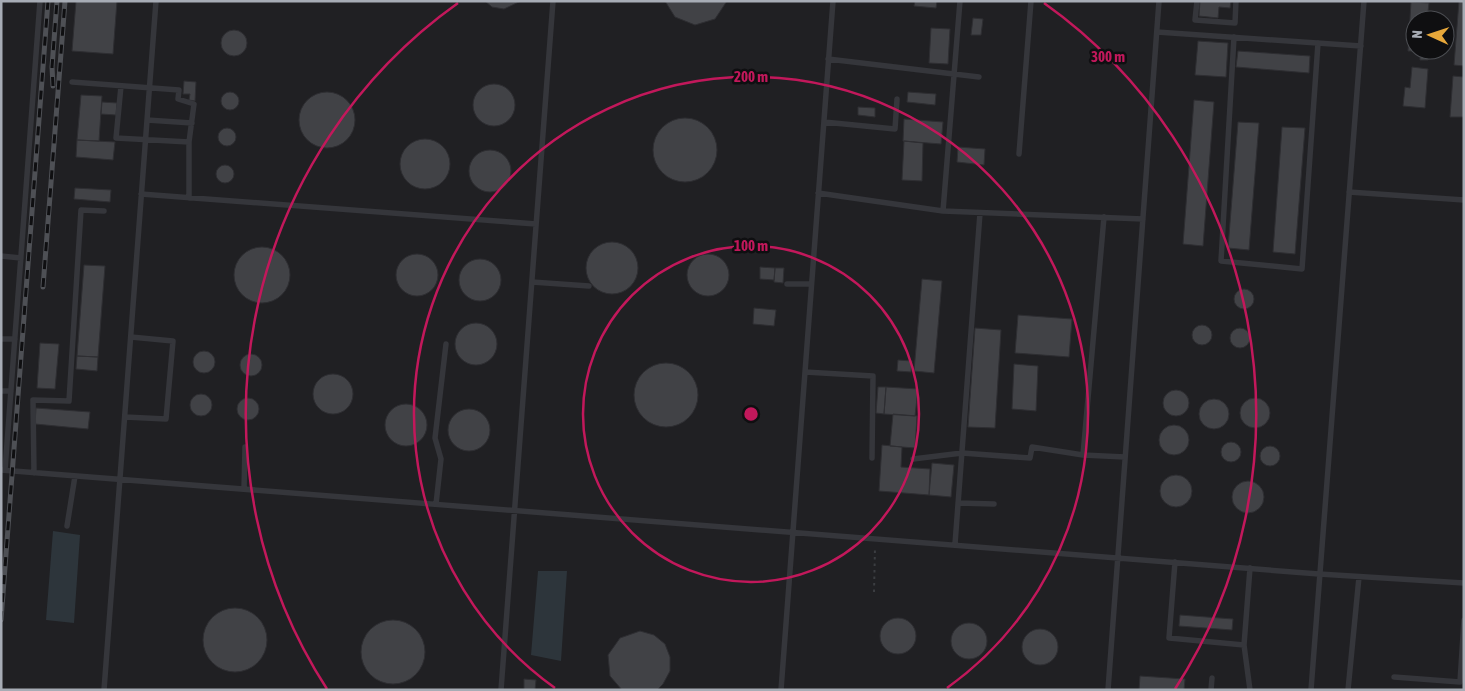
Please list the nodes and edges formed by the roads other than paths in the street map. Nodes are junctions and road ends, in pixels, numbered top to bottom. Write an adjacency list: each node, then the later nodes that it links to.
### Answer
1 (40, 1): 40 (lane)
2 (156, 1): 20 (lane)
3 (553, 1): 38 (lane)
4 (833, 1): 15 (lane)
5 (960, 1): 16 (lane)
6 (1031, 1): 27 (lane)
7 (1159, 1): 11 (lane)
8 (1197, 1): 9 (lane)
9 (1236, 1)
10 (1364, 1): 14 (lane)
11 (1157, 32): 12 (lane); 37 (lane)
12 (1234, 37): 13 (lane); 13 (lane)
13 (1318, 43): 14 (lane)
14 (1360, 46): 28 (lane)
15 (828, 60): 16 (lane); 23 (lane)
16 (954, 73): 17 (lane); 34 (lane)
17 (979, 77)
18 (72, 82): 19 (lane)
19 (121, 86): 20 (lane); 25 (lane)
20 (149, 89): 22 (lane); 24 (lane)
21 (897, 99): 23 (lane)
22 (147, 120): 24 (lane); 25 (lane)
23 (824, 122): 29 (lane)
24 (192, 123): 26 (lane)
25 (145, 141): 26 (lane); 30 (lane)
26 (189, 142): 31 (lane)
27 (1018, 154)
28 (1349, 192): 32 (lane); 74 (lane)
29 (818, 193): 34 (lane); 43 (lane)
30 (141, 194): 31 (lane); 45 (lane)
31 (189, 198): 38 (lane)
32 (1464, 200)
33 (104, 211): 60 (lane)
34 (943, 212): 35 (lane)
35 (980, 213): 36 (lane); 54 (lane)
36 (1104, 217): 37 (lane); 55 (lane)
37 (1143, 219): 56 (lane)
38 (536, 224): 41 (lane)
39 (1, 256): 40 (lane)
40 (21, 258): 47 (lane)
41 (532, 282): 44 (lane); 67 (lane)
42 (787, 284): 43 (lane)
43 (811, 284): 49 (lane)
44 (589, 286)
45 (130, 337): 52 (lane); 52 (lane)
46 (1, 339): 47 (lane)
47 (15, 339): 51 (lane)
48 (446, 344): 65 (lane)
49 (805, 372): 57 (lane); 69 (lane)
50 (1, 391): 51 (lane)
51 (11, 392): 59 (lane)
52 (125, 417): 62 (lane)
53 (246, 447): 63 (lane)
54 (962, 453): 55 (lane); 58 (lane); 64 (lane)
55 (1082, 455): 56 (lane)
56 (1125, 457): 71 (lane)
57 (872, 458)
58 (913, 460)
59 (3, 470): 60 (lane)
60 (34, 472): 61 (lane)
61 (75, 476): 62 (lane); 68 (lane)
62 (120, 480): 63 (lane); 81 (lane)
63 (244, 489): 65 (lane)
64 (958, 503): 66 (lane); 70 (lane)
65 (436, 504): 67 (lane)
66 (994, 504)
67 (515, 509): 69 (lane); 82 (lane)
68 (67, 526)
69 (793, 532): 70 (lane); 83 (lane)
70 (955, 544): 71 (lane)
71 (1118, 556): 72 (lane); 84 (lane)
72 (1175, 562): 73 (lane); 78 (lane)
73 (1250, 568): 74 (lane); 78 (lane)
74 (1319, 574): 75 (lane); 87 (lane)
75 (1359, 577): 76 (lane); 88 (lane)
76 (1464, 584)
77 (1464, 620): 79 (lane)
78 (1244, 645): 86 (lane)
79 (1394, 677)
80 (1212, 678): 85 (lane)
81 (104, 690)
82 (501, 690)
83 (781, 690)
84 (1108, 690)
85 (1211, 690)
86 (1250, 690)
87 (1311, 690)
88 (1348, 690)

